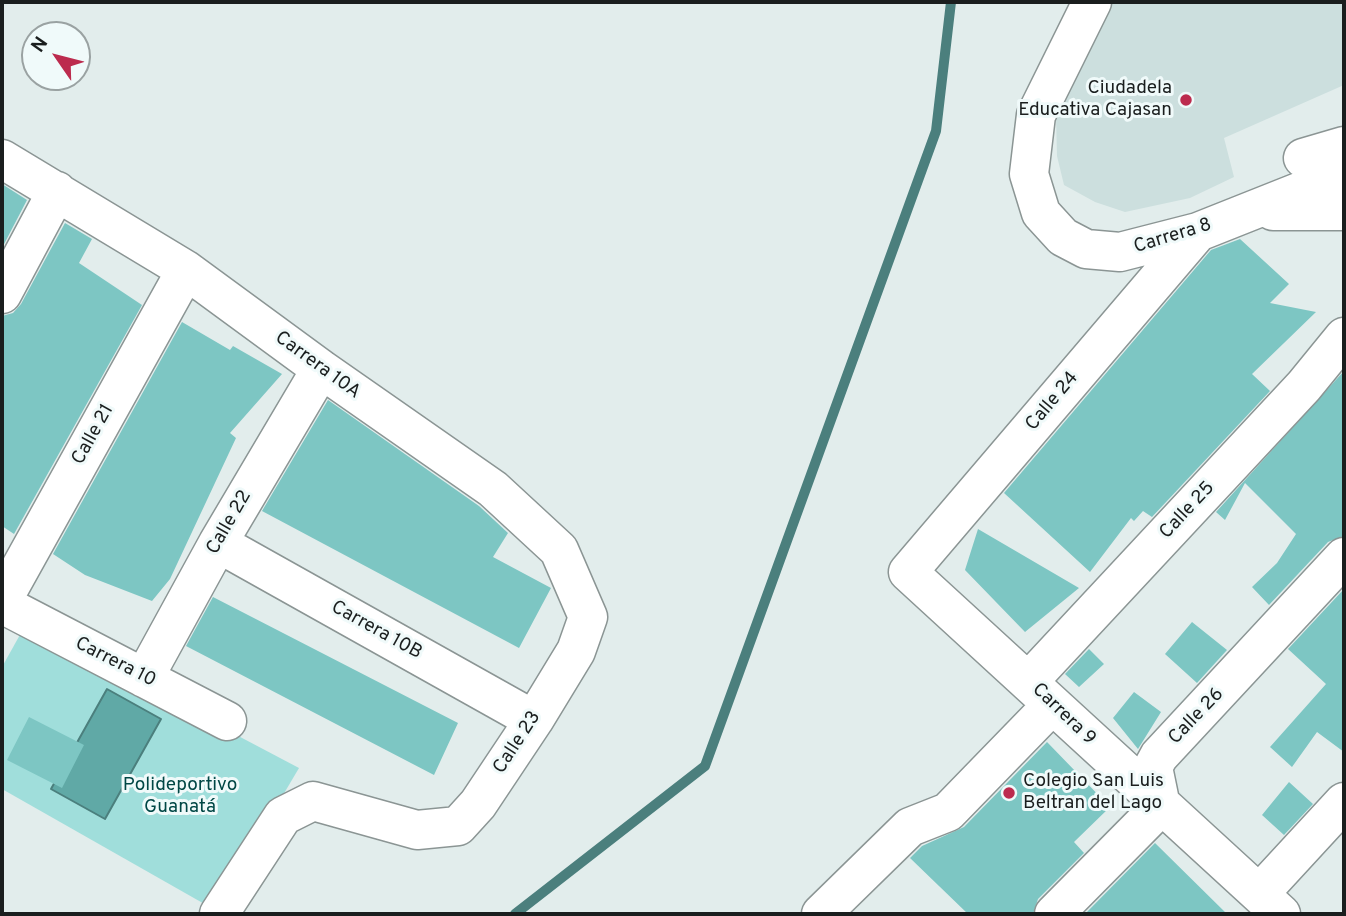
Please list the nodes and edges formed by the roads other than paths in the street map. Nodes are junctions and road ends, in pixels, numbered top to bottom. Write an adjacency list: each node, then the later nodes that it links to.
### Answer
1 (1092, 2): 9 (street, Carrera 8)
2 (1344, 146): 3 (street)
3 (1303, 158)
4 (2, 159): 6 (street, Carrera 10A)
5 (1344, 174): 7 (street, Carrera 8)
6 (57, 191): 10 (street, Carrera 10A); 11 (street)
7 (1250, 211): 8 (street, Carrera 8); 9 (street, Carrera 8)
8 (1344, 211)
9 (1198, 232): 16 (street, Calle 24)
10 (186, 270): 13 (street, Carrera 10A); 17 (street, Calle 21)
11 (2, 293)
12 (1344, 337): 20 (street, Calle 25)
13 (321, 369): 14 (street, Calle 22); 18 (street, Carrera 10A)
14 (218, 542): 19 (street, Calle 22); 21 (street, Carrera 10B)
15 (1344, 557): 24 (street, Calle 26)
16 (908, 572): 20 (street, Carrera 9)
17 (2, 603): 19 (street, Carrera 10)
18 (588, 617): 21 (street, Calle 23)
19 (144, 678): 22 (street, Carrera 10)
20 (1040, 694): 24 (street, Carrera 9); 27 (street, Calle 25)
21 (534, 720): 26 (street, Calle 23)
22 (227, 721)
23 (1344, 802): 25 (street)
24 (1161, 806): 25 (street, Carrera 9); 28 (street)
25 (1270, 904)
26 (219, 914)
27 (821, 914)
28 (1054, 914)

